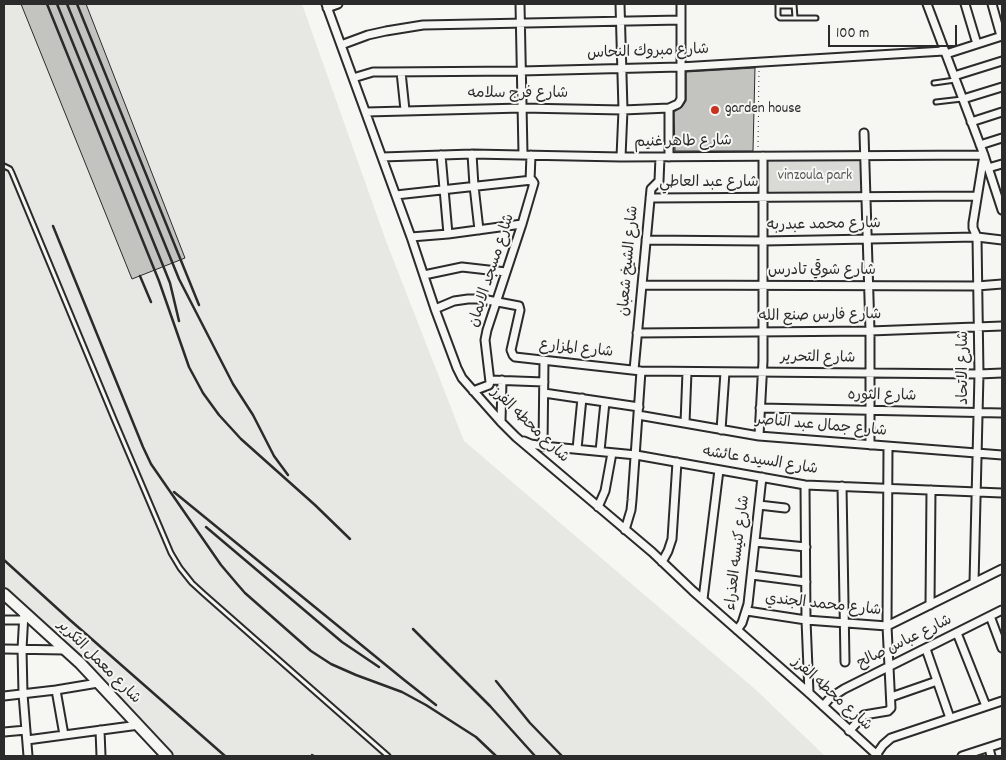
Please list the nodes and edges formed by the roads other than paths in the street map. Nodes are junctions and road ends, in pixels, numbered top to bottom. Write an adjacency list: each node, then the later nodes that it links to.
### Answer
1 (338, 4): 10 (street)
2 (520, 4): 15 (street)
3 (620, 4): 14 (street)
4 (681, 4): 13 (street)
5 (927, 4): 19 (street)
6 (965, 4): 17 (street)
7 (992, 4): 16 (street)
8 (778, 5): 9 (lane); 11 (lane)
9 (794, 5): 11 (lane)
10 (327, 6): 18 (street, شارع محطه الفرز)
11 (795, 18): 12 (lane)
12 (816, 18)
13 (681, 20): 14 (street); 21 (street)
14 (620, 22): 15 (street); 22 (street)
15 (520, 24): 18 (street); 23 (street)
16 (1002, 36): 17 (street, شارع مبروك النحاس)
17 (977, 44): 19 (street, شارع مبروك النحاس)
18 (341, 45): 25 (street, شارع محطه الفرز)
19 (945, 53): 21 (street, شارع مبروك النحاس); 26 (street)
20 (1002, 61): 26 (street)
21 (680, 67): 22 (street, شارع مبروك النحاس); 32 (street)
22 (622, 69): 23 (street, شارع مبروك النحاس); 34 (street)
23 (521, 71): 24 (street, شارع مبروك النحاس); 31 (street)
24 (401, 72): 25 (street, شارع مبروك النحاس); 33 (street)
25 (354, 78): 35 (street, شارع محطه الفرز)
26 (955, 78): 27 (lane); 29 (street)
27 (934, 83)
28 (1002, 86): 29 (street)
29 (963, 99): 30 (lane); 37 (street)
30 (936, 102)
31 (522, 108): 33 (street, شارع فرج سلامه); 34 (street, شارع فرج سلامه); 42 (street)
32 (669, 108): 34 (street, شارع فرج سلامه); 51 (street)
33 (405, 110): 35 (street, شارع فرج سلامه)
34 (623, 110): 49 (street)
35 (366, 112): 48 (street, شارع محطه الفرز)
36 (1002, 112): 37 (street)
37 (971, 122): 40 (street)
38 (864, 133): 47 (street)
39 (1002, 138): 40 (street)
40 (980, 145): 45 (street)
41 (472, 154): 42 (street, شارع طاهر غنيم); 43 (street, شارع طاهر غنيم); 56 (street)
42 (523, 154): 44 (street, شارع طاهر غنيم)
43 (441, 155): 48 (street, شارع طاهر غنيم); 57 (street)
44 (531, 155): 49 (street, شارع طاهر غنيم); 55 (street)
45 (984, 155): 47 (street, شارع طاهر غنيم); 54 (street); 59 (street, شارع الاتحاد)
46 (760, 156): 47 (street, شارع طاهر غنيم); 51 (street, شارع طاهر غنيم); 60 (street)
47 (865, 156): 61 (street)
48 (382, 157): 58 (street, شارع محطه الفرز)
49 (622, 157): 50 (street, شارع طاهر غنيم)
50 (660, 157): 51 (street, شارع طاهر غنيم); 62 (street, شارع الشيخ شعبان)
51 (669, 157)
52 (1002, 164): 54 (street)
53 (4, 166): 186 (lane)
54 (988, 168): 63 (street)
55 (531, 180): 56 (street); 64 (street, شارع مسجد الايمان)
56 (474, 186): 57 (street); 65 (street)
57 (443, 189): 58 (street); 66 (street)
58 (396, 195): 67 (street, شارع محطه الفرز)
59 (978, 196): 61 (street, شارع عبد العاطي); 68 (street, شارع الاتحاد)
60 (763, 197): 61 (street, شارع عبد العاطي); 62 (street, شارع عبد العاطي); 72 (street)
61 (866, 197): 69 (street)
62 (650, 198): 70 (street, شارع الشيخ شعبان)
63 (1002, 210)
64 (522, 224): 65 (street); 73 (street, شارع مسجد الايمان)
65 (479, 230): 66 (street)
66 (448, 234): 67 (street)
67 (411, 237): 74 (street, شارع محطه الفرز)
68 (978, 237): 69 (street, شارع محمد عبدربه); 71 (street, شارع محمد عبدربه); 79 (street, شارع الاتحاد)
69 (868, 239): 72 (street, شارع محمد عبدربه); 78 (street)
70 (646, 240): 72 (street, شارع محمد عبدربه); 76 (street, شارع الشيخ شعبان)
71 (1002, 240)
72 (763, 241): 77 (street)
73 (506, 272): 74 (street); 80 (street, شارع مسجد الايمان)
74 (424, 275): 81 (street, شارع محطه الفرز)
75 (1002, 284): 79 (street, شارع شوقي تادرس)
76 (642, 285): 77 (street, شارع شوقي تادرس); 86 (street, شارع الشيخ شعبان)
77 (763, 285): 78 (street, شارع شوقي تادرس); 85 (street)
78 (869, 286): 79 (street, شارع شوقي تادرس); 84 (street)
79 (977, 286): 82 (street, شارع الاتحاد)
80 (496, 301): 81 (street); 87 (street, شارع المزارع); 95 (street, شارع مسجد الايمان)
81 (435, 310): 98 (street, شارع محطه الفرز)
82 (979, 326): 83 (street, شارع فارس صنع الله); 84 (street, شارع فارس صنع الله); 94 (street, شارع الاتحاد)
83 (1002, 326)
84 (870, 330): 85 (street, شارع فارس صنع الله); 92 (street)
85 (763, 331): 86 (street, شارع فارس صنع الله); 91 (street)
86 (637, 332): 88 (street, شارع الشيخ شعبان)
87 (544, 360): 88 (street, شارع المزارع); 97 (street)
88 (638, 371): 89 (street, شارع التحرير); 104 (street, شارع الشيخ شعبان)
89 (687, 372): 90 (street, شارع التحرير); 108 (street)
90 (724, 372): 91 (street, شارع التحرير); 109 (street)
91 (763, 372): 92 (street, شارع التحرير); 102 (street)
92 (871, 373): 94 (street, شارع التحرير); 103 (street)
93 (1002, 373): 94 (street, شارع التحرير)
94 (979, 374): 105 (street, شارع الاتحاد)
95 (490, 380): 96 (street); 98 (street)
96 (502, 380): 97 (street); 107 (street)
97 (544, 382): 99 (street)
98 (473, 391): 107 (street, شارع محطه الفرز)
99 (544, 393): 100 (street, شارع جمال عبد الناصر); 113 (street)
100 (582, 398): 101 (street, شارع جمال عبد الناصر); 115 (street)
101 (605, 402): 104 (street, شارع جمال عبد الناصر); 116 (street)
102 (760, 408): 103 (street, شارع الثوره); 110 (street)
103 (870, 410): 105 (street, شارع الثوره); 112 (street)
104 (639, 411): 108 (street, شارع جمال عبد الناصر); 119 (street, شارع الشيخ شعبان)
105 (978, 413): 106 (street, شارع الثوره); 118 (street, شارع الاتحاد)
106 (1002, 413)
107 (501, 422): 111 (street, شارع محطه الفرز)
108 (685, 423): 109 (street, شارع جمال عبد الناصر)
109 (722, 430): 110 (street, شارع جمال عبد الناصر)
110 (759, 436): 112 (street, شارع جمال عبد الناصر)
111 (516, 437): 113 (street, شارع السيده عائشه); 131 (street, شارع محطه الفرز)
112 (870, 445): 114 (street, شارع جمال عبد الناصر)
113 (543, 446): 115 (street, شارع السيده عائشه)
114 (888, 447): 118 (street, شارع جمال عبد الناصر); 126 (street)
115 (577, 449): 116 (street, شارع السيده عائشه)
116 (600, 452): 117 (street, شارع السيده عائشه)
117 (612, 453): 119 (street, شارع السيده عائشه); 131 (street)
118 (977, 454): 120 (street, شارع جمال عبد الناصر); 128 (street, شارع الاتحاد)
119 (636, 455): 121 (street, شارع السيده عائشه); 133 (street, شارع الشيخ شعبان)
120 (1002, 455)
121 (677, 462): 122 (street, شارع السيده عائشه); 136 (street)
122 (719, 470): 123 (street, شارع السيده عائشه); 142 (street)
123 (762, 477): 124 (street, شارع السيده عائشه); 130 (street, شارع كنيسه العذراء)
124 (805, 485): 125 (street, شارع السيده عائشه); 135 (street)
125 (842, 486): 126 (street, شارع السيده عائشه); 150 (street)
126 (888, 488): 127 (street, شارع السيده عائشه); 151 (street)
127 (931, 490): 128 (street, شارع السيده عائشه); 143 (street)
128 (976, 492): 129 (street, شارع السيده عائشه); 140 (street, شارع الاتحاد)
129 (1002, 493)
130 (759, 505): 132 (street); 134 (street, شارع كنيسه العذراء)
131 (598, 507): 133 (street, شارع محطه الفرز)
132 (786, 508)
133 (625, 530): 136 (street, شارع محطه الفرز)
134 (755, 542): 135 (street); 138 (street, شارع كنيسه العذراء)
135 (806, 547): 139 (street)
136 (662, 562): 142 (street, شارع محطه الفرز)
137 (1002, 569): 140 (street, شارع محمد الجندي)
138 (752, 575): 139 (street); 145 (street, شارع كنيسه العذراء)
139 (806, 582): 149 (street)
140 (974, 583): 143 (street, شارع محمد الجندي)
141 (4, 594): 147 (street, شارع معمل التكرير)
142 (703, 599): 152 (street, شارع محطه الفرز)
143 (930, 605): 151 (street, شارع محمد الجندي)
144 (1002, 610): 146 (street, شارع عباس صالح)
145 (747, 611): 149 (street, شارع محمد الجندي); 152 (street, شارع كنيسه العذراء)
146 (990, 616): 153 (street, شارع عباس صالح); 155 (street)
147 (23, 617): 148 (street); 157 (street); 158 (street, شارع معمل التكرير)
148 (4, 620)
149 (806, 620): 150 (street, شارع محمد الجندي); 164 (street)
150 (845, 624): 151 (street, شارع محمد الجندي); 159 (street)
151 (887, 626): 160 (street)
152 (737, 630): 164 (street, شارع محطه الفرز)
153 (957, 633): 154 (street, شارع عباس صالح); 170 (street)
154 (926, 648): 160 (street, شارع عباس صالح); 161 (street)
155 (1002, 648)
156 (4, 649): 157 (street)
157 (22, 649): 158 (street); 165 (street)
158 (65, 650): 162 (street, شارع معمل التكرير)
159 (845, 662)
160 (889, 667): 167 (street); 169 (street, شارع عباس صالح)
161 (937, 681): 167 (street); 171 (street)
162 (98, 683): 163 (street); 172 (street, شارع معمل التكرير)
163 (56, 690): 165 (street); 177 (street)
164 (809, 693): 169 (street, شارع محطه الفرز)
165 (23, 694): 166 (street); 173 (street)
166 (4, 696)
167 (891, 697): 175 (street)
168 (1002, 701): 170 (street)
169 (823, 706): 175 (street, شارع محطه الفرز)
170 (986, 706): 171 (street)
171 (950, 718): 181 (street)
172 (139, 725): 174 (street); 185 (street, شارع معمل التكرير)
173 (26, 730): 176 (street); 178 (street)
174 (100, 730): 177 (street); 183 (street)
175 (849, 730): 181 (street, شارع محطه الفرز)
176 (4, 732)
177 (64, 735): 178 (street)
178 (27, 740): 182 (street)
179 (1002, 743): 180 (street)
180 (989, 748): 187 (street); 188 (street)
181 (877, 755)
182 (28, 756)
183 (101, 756)
184 (162, 756): 185 (street)
185 (167, 756)
186 (388, 756)
187 (962, 756)
188 (991, 756)

